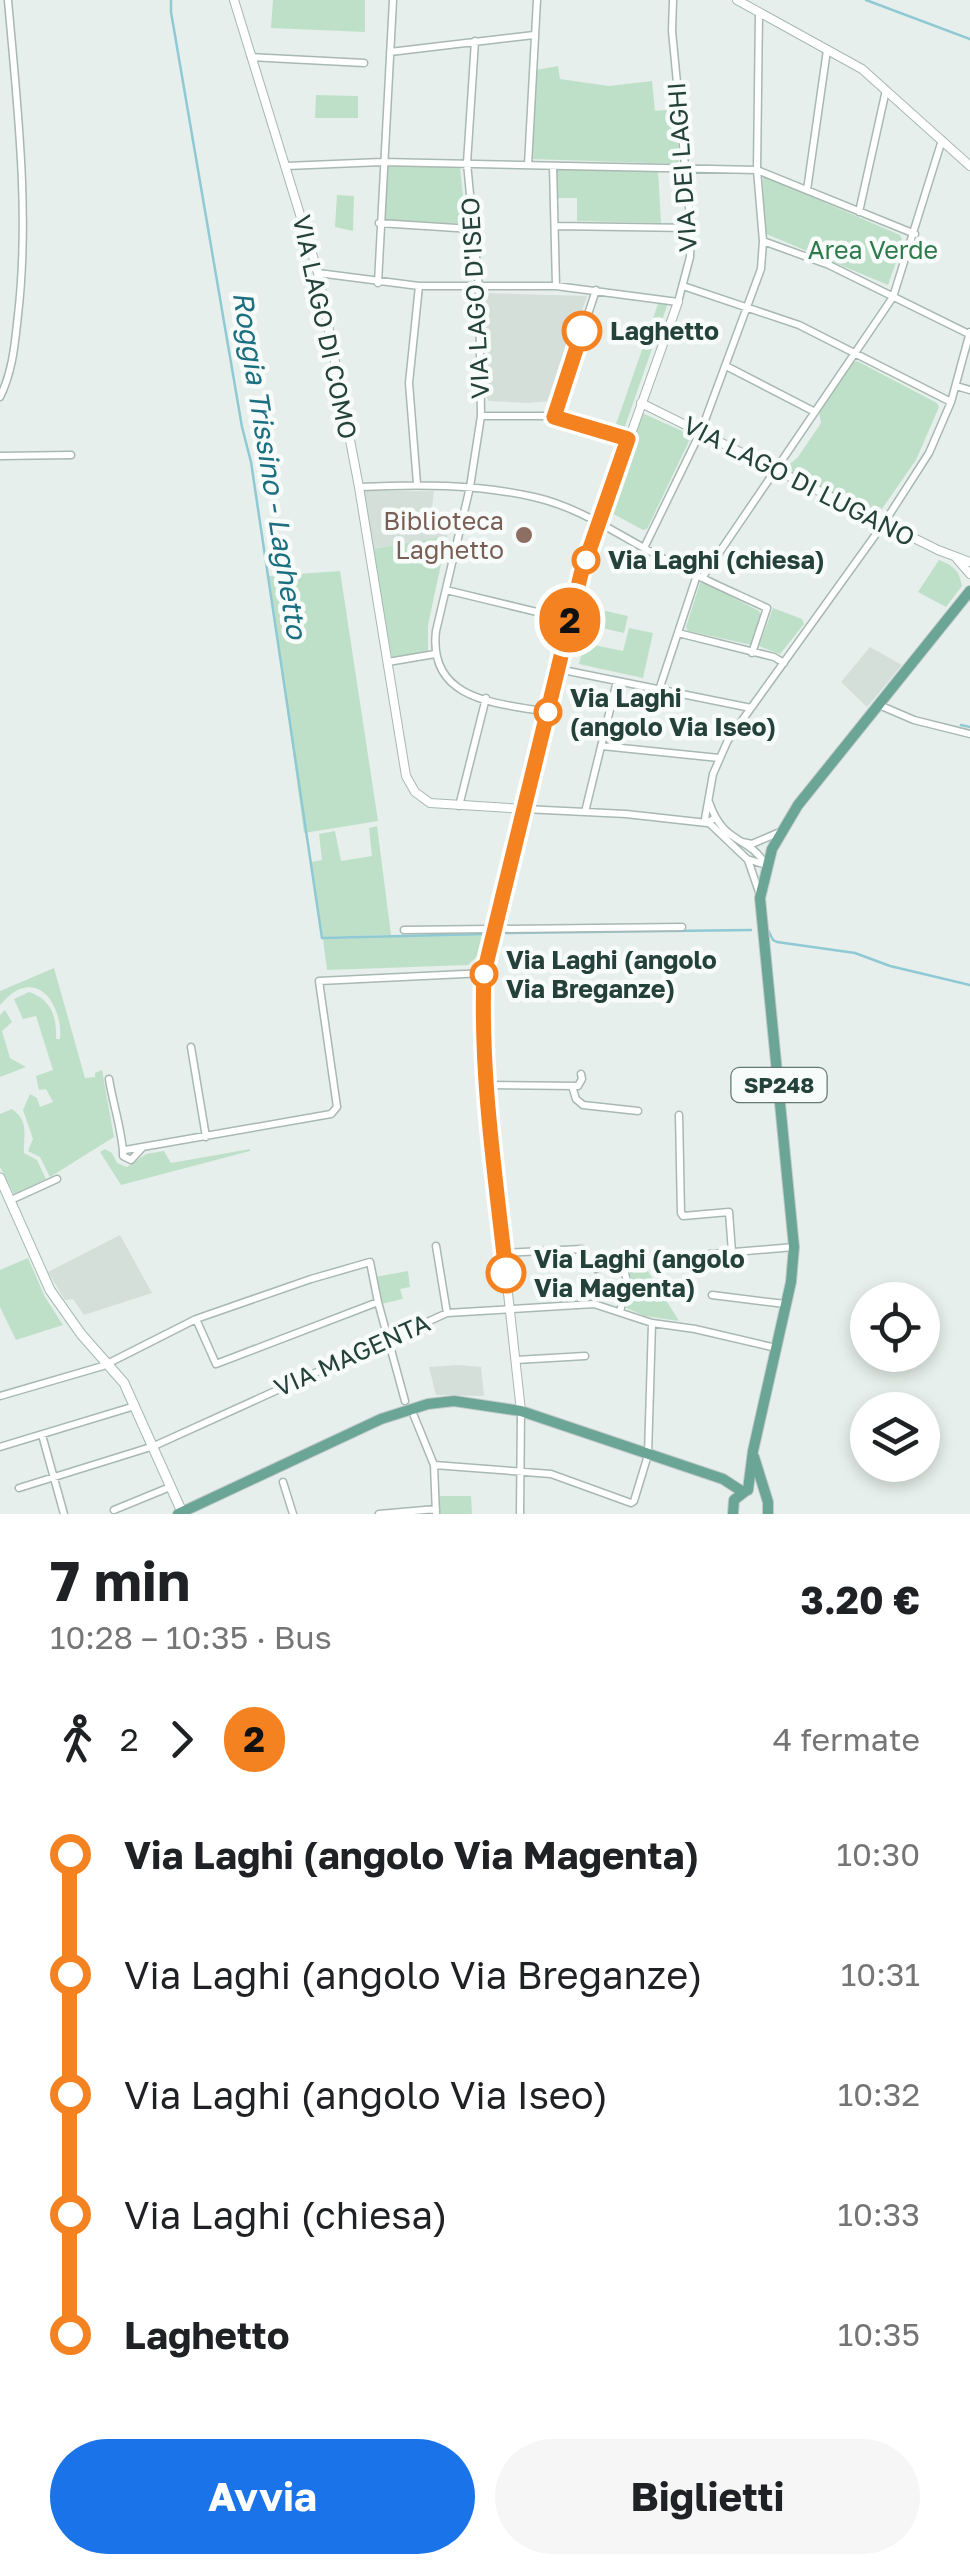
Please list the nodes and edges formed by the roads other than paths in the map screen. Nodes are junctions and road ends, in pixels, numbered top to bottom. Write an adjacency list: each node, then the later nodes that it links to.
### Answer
1 (8, 0): 47 (street)
2 (234, 0): 12 (street, VIA LAGO DI COMO)
3 (393, 0): 11 (street)
4 (537, 0): 8 (street)
5 (673, 0): 22 (street, VIA DEI LAGHI)
6 (737, 0): 7 (street)
7 (759, 12): 10 (street); 23 (street)
8 (534, 34): 9 (street); 18 (street)
9 (475, 42): 11 (street); 17 (street, VIA LAGO D'ISEO)
10 (827, 50): 14 (street); 24 (street)
11 (390, 52): 16 (street)
12 (250, 57): 13 (street); 19 (street, VIA LAGO DI COMO)
13 (364, 64)
14 (886, 90): 15 (street); 25 (street)
15 (942, 140): 21 (street); 30 (street)
16 (382, 162): 17 (street); 19 (street); 26 (street)
17 (467, 163): 18 (street); 29 (street, VIA LAGO D'ISEO)
18 (528, 165): 20 (street)
19 (286, 166): 32 (street, VIA LAGO DI COMO)
20 (554, 166): 22 (street); 27 (street)
21 (970, 166)
22 (686, 167): 23 (street); 28 (street, VIA DEI LAGHI)
23 (756, 170): 24 (street); 31 (street)
24 (808, 190): 25 (street)
25 (859, 212): 30 (street)
26 (379, 223): 29 (street); 33 (street)
27 (555, 226): 28 (street); 35 (street)
28 (691, 228): 36 (street, VIA DEI LAGHI)
29 (472, 229): 37 (street, VIA LAGO D'ISEO)
30 (914, 234): 39 (street)
31 (763, 241): 39 (street); 41 (street)
32 (318, 273): 33 (street); 59 (street, VIA LAGO DI COMO)
33 (378, 283): 34 (street)
34 (420, 286): 37 (street); 58 (street)
35 (556, 286): 37 (street); 38 (street)
36 (684, 286): 40 (street, VIA DEI LAGHI); 41 (street)
37 (479, 288): 51 (street, VIA LAGO D'ISEO)
38 (596, 290): 40 (street); 52 (street)
39 (893, 297): 42 (street); 43 (street)
40 (678, 302): 49 (street, VIA DEI LAGHI)
41 (749, 307): 43 (street); 44 (street)
42 (969, 335): 45 (street)
43 (856, 352): 48 (street); 50 (street)
44 (726, 366): 50 (street); 53 (street)
45 (956, 386): 46 (street); 48 (street)
46 (970, 390)
47 (0, 396)
48 (951, 402): 62 (street)
49 (641, 403): 53 (street, VIA LAGO DI LUGANO); 54 (street, VIA DEI LAGHI)
50 (815, 412): 57 (street)
51 (481, 416): 52 (street); 60 (street, VIA LAGO D'ISEO)
52 (551, 416): 54 (street)
53 (701, 431): 57 (street, VIA LAGO DI LUGANO); 63 (street)
54 (628, 439): 61 (street, VIA DEI LAGHI)
55 (71, 455): 56 (street)
56 (0, 456)
57 (777, 470): 62 (street, VIA LAGO DI LUGANO); 67 (street)
58 (416, 484): 59 (street); 60 (street)
59 (359, 487): 74 (street, VIA LAGO DI COMO)
60 (470, 487): 61 (street); 68 (street, VIA LAGO D'ISEO)
61 (599, 522): 63 (street); 70 (street, VIA DEI LAGHI)
62 (884, 523): 64 (street, VIA LAGO DI LUGANO); 75 (street)
63 (644, 548): 67 (street)
64 (957, 559): 65 (street, VIA LAGO DI LUGANO); 66 (street, VIA LAGO DI LUGANO)
65 (970, 562)
66 (970, 574)
67 (699, 577): 71 (street); 72 (street)
68 (446, 590): 70 (street); 73 (street, VIA LAGO D'ISEO)
69 (970, 591): 80 (main road, SP248)
70 (570, 620): 76 (street, VIA DEI LAGHI)
71 (678, 634): 72 (street); 78 (street)
72 (752, 652): 75 (street)
73 (435, 654): 74 (street); 79 (street)
74 (388, 662): 86 (street, VIA LAGO DI COMO)
75 (784, 663): 81 (street)
76 (558, 669): 77 (street); 82 (street, VIA DEI LAGHI)
77 (617, 681): 78 (street); 84 (street)
78 (659, 690): 81 (street)
79 (486, 698): 82 (street); 86 (street)
80 (878, 705): 83 (street); 90 (main road, SP248)
81 (751, 708): 85 (street)
82 (548, 712): 87 (street, VIA DEI LAGHI)
83 (970, 734)
84 (602, 746): 85 (street); 88 (street)
85 (719, 758): 89 (street)
86 (459, 806): 87 (street, VIA LAGO DI COMO)
87 (524, 809): 88 (street, VIA LAGO DI COMO); 96 (street, VIA DEI LAGHI)
88 (585, 812): 89 (street, VIA LAGO DI COMO)
89 (711, 821): 91 (street); 92 (street)
90 (780, 832): 91 (street); 93 (main road, SP248)
91 (741, 842): 93 (street)
92 (748, 858): 93 (street); 94 (street)
93 (766, 865): 94 (main road, SP248)
94 (760, 898): 111 (main road, SP248)
95 (682, 927): 96 (street)
96 (495, 929): 97 (street); 98 (street, VIA DEI LAGHI)
97 (404, 930)
98 (484, 973): 102 (street, VIA DEI LAGHI); 106 (street)
99 (190, 1047): 106 (street)
100 (581, 1074): 103 (street)
101 (109, 1079): 106 (street)
102 (484, 1085): 103 (street); 114 (street, VIA DEI LAGHI)
103 (572, 1086): 104 (street)
104 (638, 1111)
105 (679, 1115): 113 (street)
106 (206, 1137)
107 (0, 1178): 109 (main road)
108 (56, 1179): 109 (street)
109 (11, 1200): 129 (main road)
110 (436, 1246): 122 (street)
111 (794, 1247): 113 (street); 119 (main road, SP248)
112 (582, 1248): 114 (street)
113 (732, 1252): 115 (street)
114 (504, 1253): 120 (street, VIA DEI LAGHI)
115 (658, 1266)
116 (596, 1269): 121 (street)
117 (712, 1295): 119 (street)
118 (378, 1302): 123 (street); 123 (street); 125 (street)
119 (786, 1304): 126 (main road, SP248)
120 (510, 1308): 121 (street, VIA MAGENTA); 122 (street, VIA MAGENTA); 128 (street, VIA DEI LAGHI)
121 (620, 1312): 124 (street, VIA MAGENTA)
122 (447, 1313): 125 (street, VIA MAGENTA)
123 (196, 1319): 129 (street)
124 (652, 1323): 126 (street, VIA MAGENTA); 139 (street)
125 (388, 1338): 131 (street); 137 (street, VIA MAGENTA)
126 (776, 1348): 138 (main road, SP248)
127 (586, 1356): 128 (street)
128 (516, 1360): 133 (street, VIA DEI LAGHI)
129 (108, 1363): 130 (street); 132 (main road)
130 (0, 1396)
131 (405, 1401)
132 (136, 1406): 135 (street); 137 (main road)
133 (521, 1411): 139 (main road); 141 (street); 153 (main road)
134 (414, 1416): 140 (street)
135 (42, 1435): 136 (street); 143 (street)
136 (0, 1446)
137 (154, 1446): 143 (street, VIA MAGENTA); 146 (main road)
138 (753, 1451): 144 (main road); 148 (main road, SP248); 149 (main road, SP248)
139 (648, 1454): 141 (street); 142 (main road)
140 (434, 1465): 141 (street); 152 (street)
141 (520, 1471): 157 (street)
142 (700, 1472): 144 (main road); 151 (main road)
143 (54, 1478): 147 (street, VIA MAGENTA); 154 (street)
144 (723, 1479): 148 (main road)
145 (282, 1482): 155 (street)
146 (172, 1486): 150 (street); 153 (main road)
147 (19, 1488)
148 (745, 1491): 149 (main road, SP248); 151 (main road)
149 (768, 1508)
150 (114, 1510)
151 (733, 1511)
152 (436, 1512): 156 (street)
153 (181, 1513)
154 (64, 1514)
155 (293, 1514)
156 (379, 1514)
157 (520, 1514)

